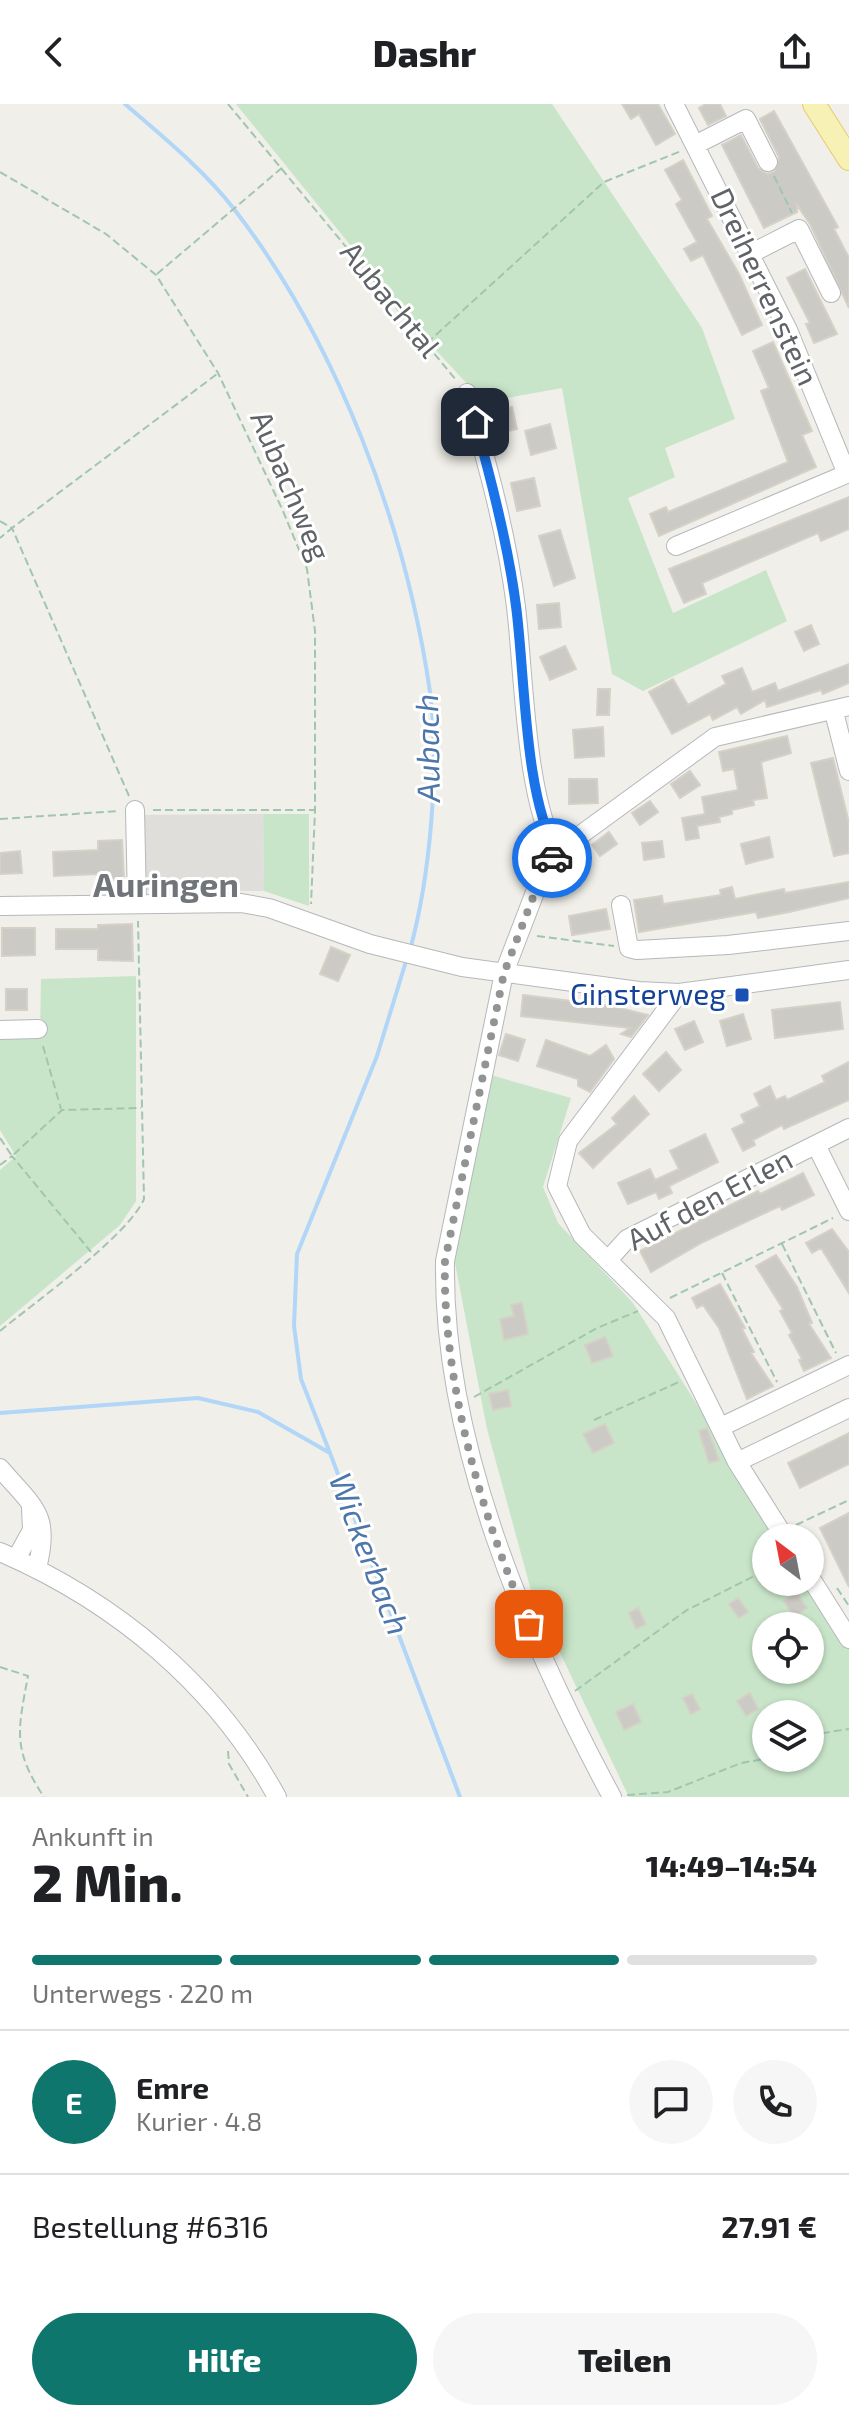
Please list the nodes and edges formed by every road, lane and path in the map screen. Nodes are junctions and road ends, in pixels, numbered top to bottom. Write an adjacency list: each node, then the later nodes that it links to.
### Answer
1 (228, 104): 6 (path, Aubachtal)
2 (674, 104): 4 (street, Dreiherrenstein)
3 (814, 104): 5 (main road)
4 (697, 144): 7 (street); 10 (street, Dreiherrenstein); 13 (path)
5 (849, 159)
6 (283, 167): 11 (path); 13 (path, Aubachtal)
7 (771, 169): 9 (path)
8 (0, 172): 11 (path, Aubachweg)
9 (799, 229): 10 (street); 12 (street)
10 (750, 254): 16 (street, Dreiherrenstein)
11 (156, 275): 14 (path, Aubachweg)
12 (831, 293)
13 (426, 344): 15 (path, Aubachtal)
14 (218, 373): 18 (path); 24 (path, Aubachweg)
15 (467, 393): 26 (street)
16 (848, 473): 20 (street)
17 (0, 521): 18 (path)
18 (12, 528): 19 (path); 23 (path)
19 (0, 538)
20 (676, 546)
21 (842, 709): 22 (street); 26 (street)
22 (849, 771)
23 (135, 810): 24 (path); 25 (path); 27 (street)
24 (315, 810): 30 (path, Aubachweg)
25 (0, 819)
26 (557, 852): 32 (street)
27 (137, 902): 29 (street); 30 (street); 39 (path)
28 (621, 905): 33 (street)
29 (0, 906)
30 (310, 921): 35 (street)
31 (849, 931): 33 (street)
32 (520, 934): 33 (path); 35 (street)
33 (629, 948)
34 (849, 970): 36 (street)
35 (504, 973): 36 (street); 56 (street)
36 (679, 993): 49 (street)
37 (38, 1029): 38 (street); 40 (path)
38 (0, 1030)
39 (142, 1108): 40 (path); 48 (path)
40 (62, 1110): 44 (path)
41 (849, 1128): 43 (street, Auf den Erlen)
42 (0, 1138): 44 (path)
43 (816, 1145): 46 (street, Auf den Erlen); 49 (street, Auf den Erlen)
44 (12, 1156): 45 (path); 48 (path)
45 (0, 1165)
46 (849, 1211): 47 (path)
47 (782, 1243): 50 (path); 53 (path)
48 (92, 1254): 52 (path)
49 (608, 1260): 51 (street)
50 (721, 1272): 51 (path); 55 (path)
51 (656, 1304): 54 (street); 56 (path)
52 (0, 1331)
53 (846, 1366): 55 (street)
54 (695, 1375): 58 (path); 59 (street)
55 (785, 1396): 59 (street)
56 (461, 1404): 73 (street)
57 (849, 1408): 60 (street)
58 (594, 1420)
59 (721, 1427): 60 (street)
60 (737, 1462): 64 (street)
61 (0, 1468): 63 (street)
62 (849, 1500): 65 (path)
63 (31, 1507): 66 (street); 67 (street)
64 (785, 1524)
65 (803, 1524)
66 (8, 1556): 67 (street)
67 (37, 1568): 75 (street)
68 (752, 1577): 73 (path)
69 (824, 1594): 70 (street)
70 (843, 1617): 71 (street)
71 (849, 1639)
72 (0, 1667): 79 (path)
73 (563, 1699): 78 (street)
74 (849, 1729): 76 (path)
75 (234, 1731): 80 (path); 81 (street)
76 (824, 1733)
77 (752, 1761): 78 (path)
78 (611, 1796)
79 (44, 1797)
80 (248, 1797)
81 (277, 1797)

